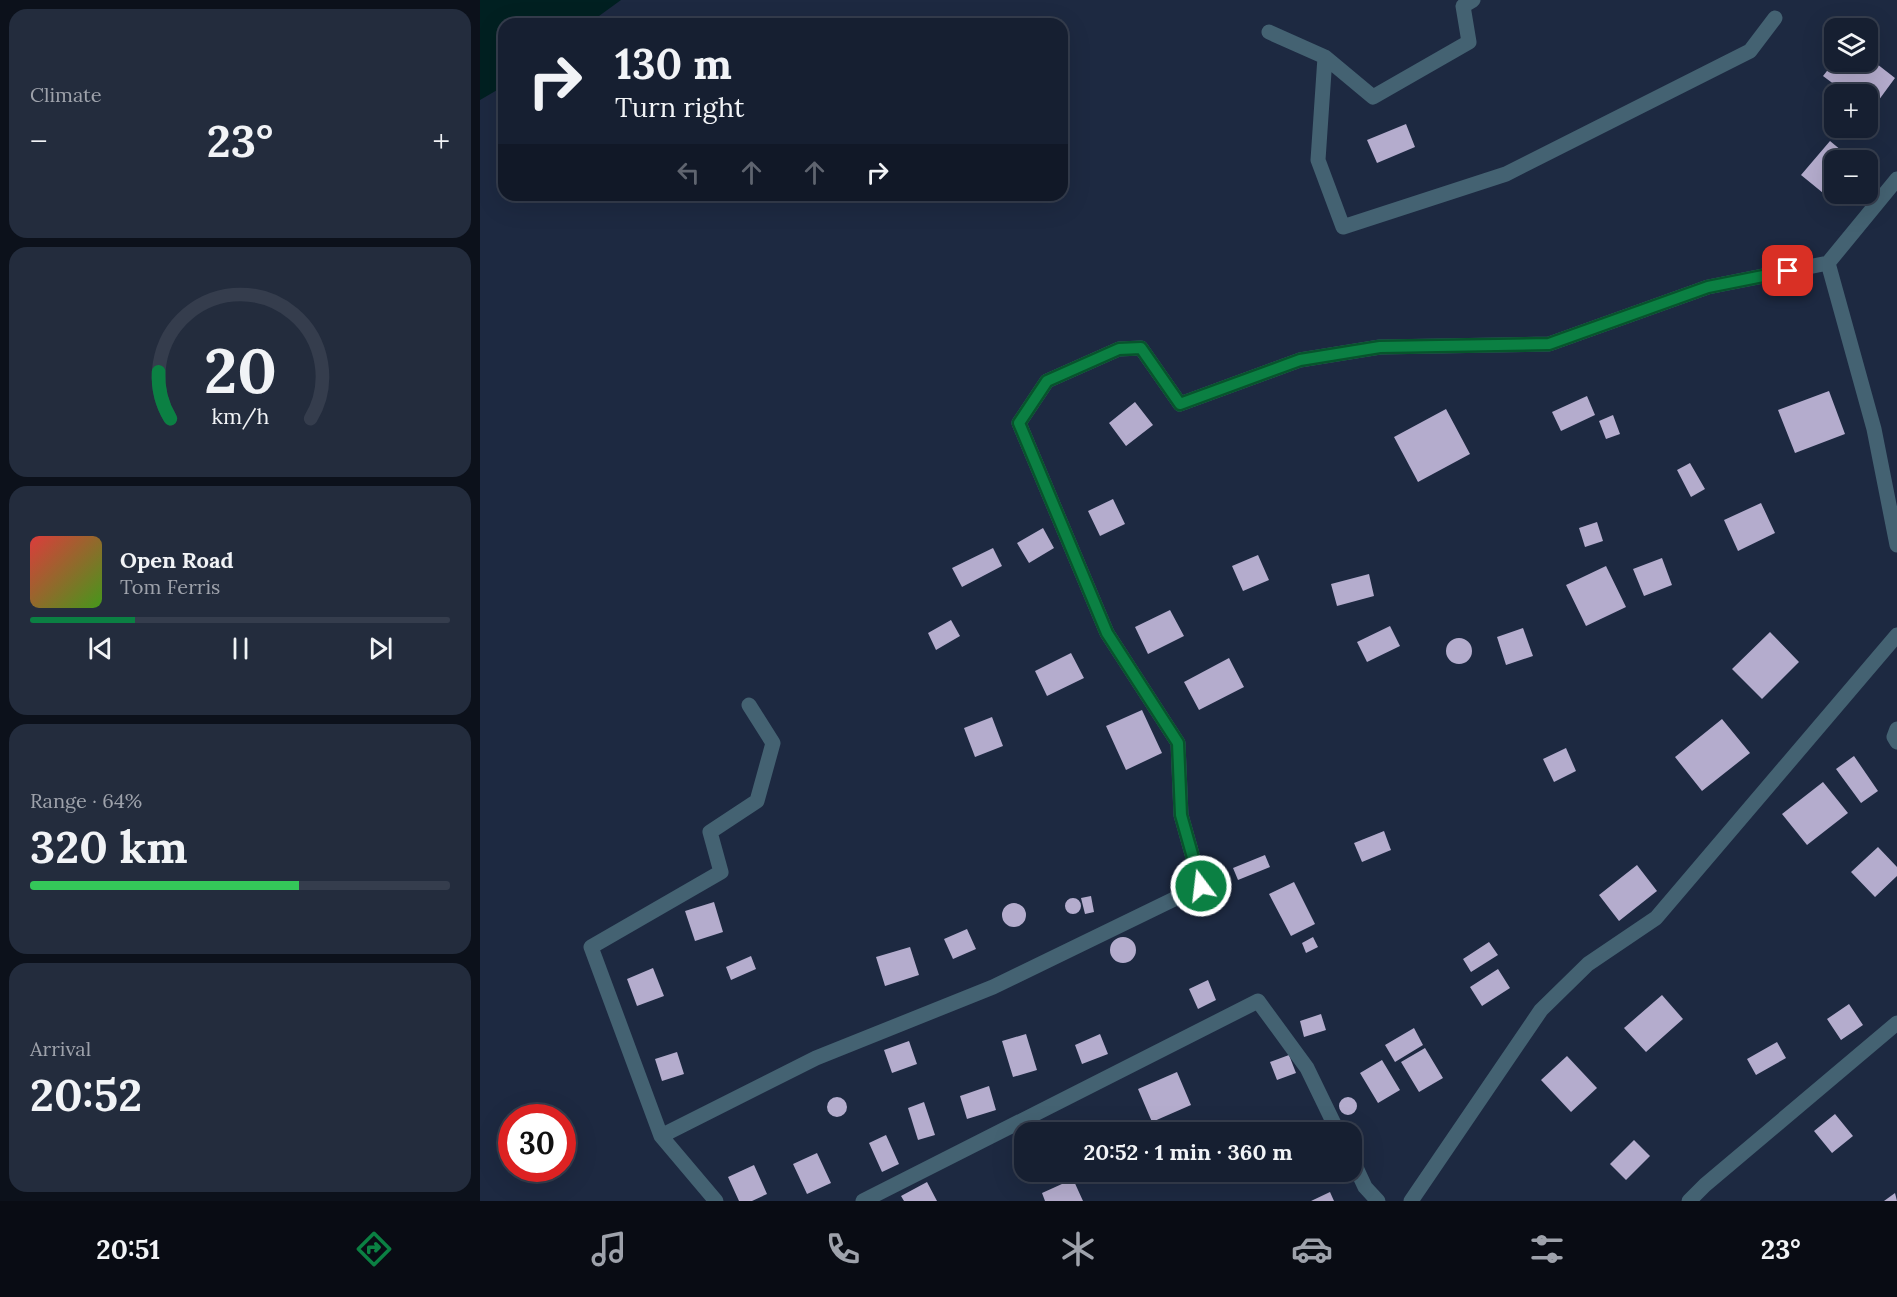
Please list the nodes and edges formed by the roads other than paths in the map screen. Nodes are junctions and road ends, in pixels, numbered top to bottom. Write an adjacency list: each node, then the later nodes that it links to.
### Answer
1 (1473, 0): 4 (street)
2 (1775, 18): 4 (street)
3 (1269, 32): 4 (street)
4 (1325, 57)
5 (1897, 178): 6 (street)
6 (1828, 263): 7 (street); 16 (street)
7 (1897, 545)
8 (1897, 635): 21 (street)
9 (749, 705): 16 (street)
10 (1897, 729): 11 (street)
11 (1897, 742)
12 (1897, 1023): 22 (street)
13 (1019, 1122): 14 (street)
14 (1333, 1122)
15 (1014, 1125): 19 (street)
16 (661, 1136): 18 (street)
17 (1362, 1181): 20 (street)
18 (716, 1201)
19 (863, 1201)
20 (1378, 1201)
21 (1411, 1201)
22 (1689, 1201)

